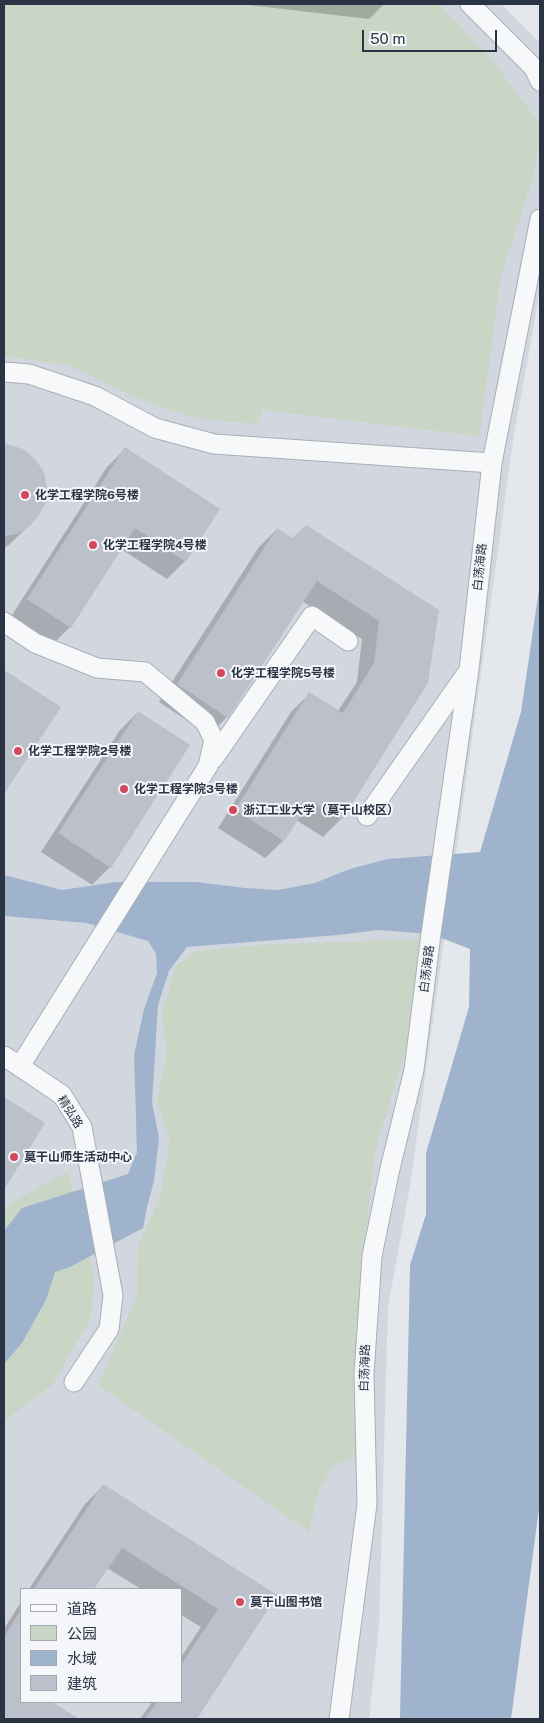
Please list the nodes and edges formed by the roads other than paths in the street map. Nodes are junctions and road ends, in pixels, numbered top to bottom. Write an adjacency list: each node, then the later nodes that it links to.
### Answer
1 (470, 4): 2 (street)
2 (540, 81)
3 (540, 219): 5 (street, 白荡海路)
4 (4, 372): 5 (street)
5 (492, 463): 8 (street, 白荡海路)
6 (4, 622): 9 (street)
7 (348, 641): 9 (street)
8 (469, 670): 10 (street); 14 (street, 白荡海路)
9 (208, 766): 12 (street)
10 (368, 816)
11 (4, 1056): 12 (street, 精弘路)
12 (20, 1066): 13 (street, 精弘路)
13 (74, 1382)
14 (338, 1719)

